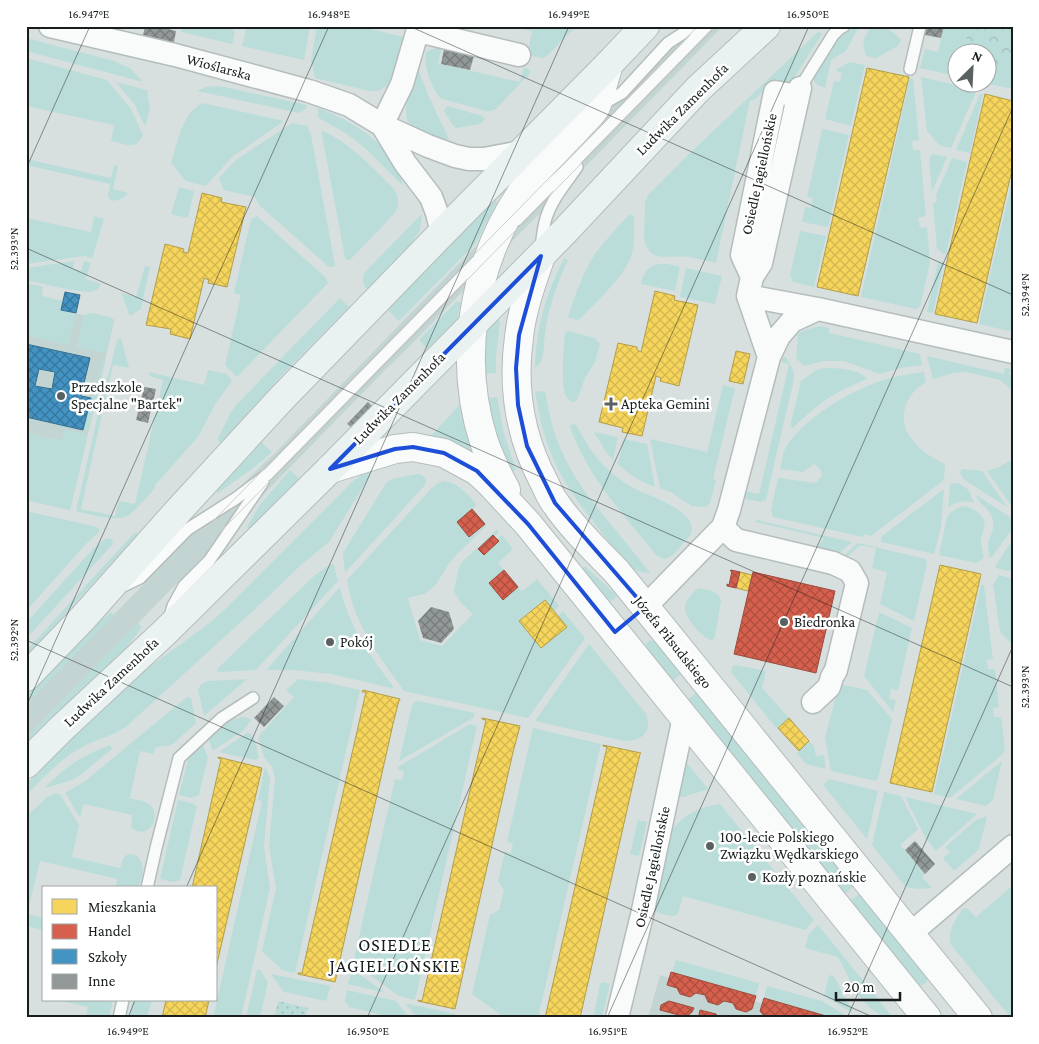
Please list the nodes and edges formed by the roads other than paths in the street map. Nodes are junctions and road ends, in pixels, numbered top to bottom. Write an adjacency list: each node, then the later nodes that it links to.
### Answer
1 (50, 26): 14 (street, Wioślarska)
2 (645, 26): 10 (main road)
3 (694, 26): 13 (lane)
4 (707, 26): 15 (lane)
5 (766, 26): 19 (main road, Ludwika Zamenhofa)
6 (844, 26): 12 (lane)
7 (917, 27): 11 (lane)
8 (418, 29): 9 (street); 14 (street)
9 (519, 55)
10 (609, 64): 13 (street); 16 (main road)
11 (910, 69)
12 (799, 92): 20 (street, Osiedle Jagiellońskie)
13 (596, 108): 18 (street)
14 (382, 125): 16 (street, Wioślarska); 17 (street, Wioślarska)
15 (589, 147): 18 (lane); 19 (lane)
16 (522, 152): 17 (main road)
17 (442, 233): 29 (main road)
18 (495, 243): 22 (street); 26 (lane)
19 (540, 256): 22 (main road, Ludwika Zamenhofa); 30 (street, Józefa Piłsudskiego)
20 (750, 286): 21 (street); 24 (street)
21 (818, 308): 23 (street); 24 (street)
22 (472, 325): 25 (main road, Ludwika Zamenhofa); 27 (street)
23 (1013, 352)
24 (769, 357): 28 (street)
25 (330, 469): 27 (street); 31 (main road, Ludwika Zamenhofa)
26 (268, 474): 29 (lane); 31 (lane)
27 (514, 508): 32 (street)
28 (723, 527): 30 (street); 35 (street)
29 (103, 595): 33 (main road)
30 (645, 607): 32 (street); 40 (street, Józefa Piłsudskiego)
31 (165, 632): 37 (main road, Ludwika Zamenhofa)
32 (615, 632): 36 (street)
33 (26, 677)
34 (253, 698): 39 (lane)
35 (812, 702)
36 (684, 717): 43 (street); 45 (street, Osiedle Jagiellońskie)
37 (26, 764)
38 (1013, 846): 40 (street)
39 (147, 886)
40 (910, 934): 41 (street, Józefa Piłsudskiego)
41 (950, 984): 43 (street); 46 (street, Józefa Piłsudskiego)
42 (123, 1002): 44 (lane)
43 (919, 1015)
44 (119, 1018)
45 (618, 1018)
46 (978, 1018)

